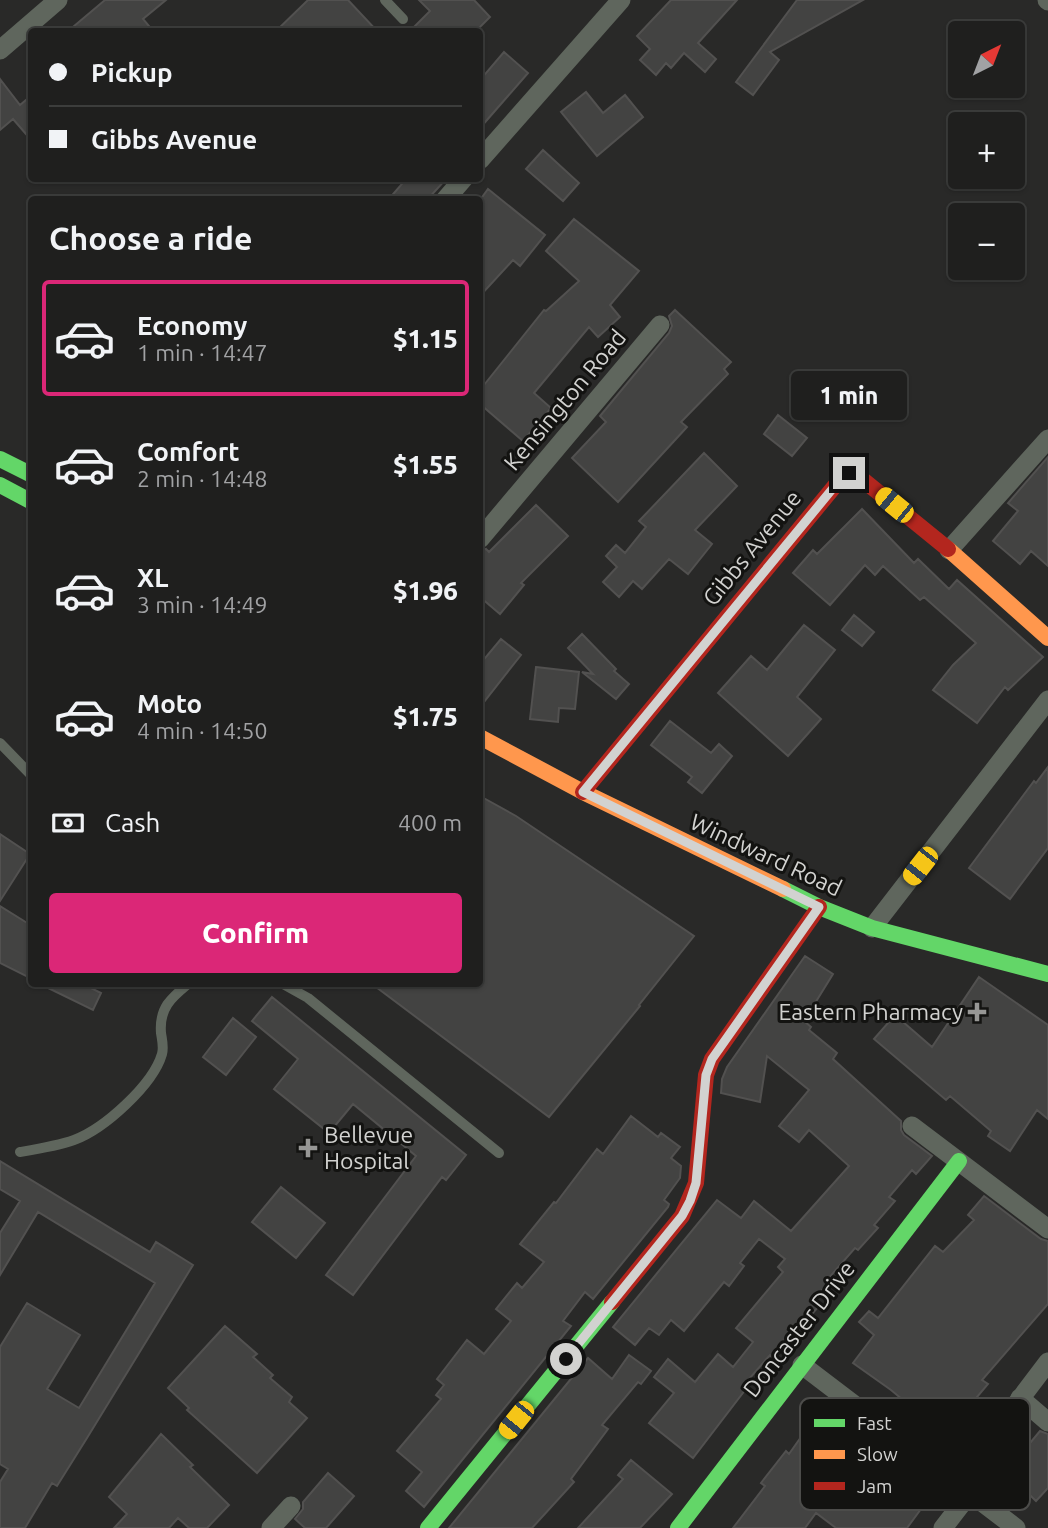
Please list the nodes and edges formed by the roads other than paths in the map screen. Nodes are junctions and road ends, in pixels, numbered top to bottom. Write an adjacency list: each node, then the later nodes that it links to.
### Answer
1 (58, 0): 5 (street)
2 (385, 0): 4 (lane)
3 (621, 0): 6 (street)
4 (402, 19)
5 (0, 50)
6 (483, 157)
7 (461, 182): 8 (street)
8 (448, 196)
9 (660, 326): 15 (street, Kensington Road)
10 (1048, 439): 16 (street)
11 (0, 459): 12 (street)
12 (28, 473)
13 (0, 485): 14 (street)
14 (28, 500)
15 (483, 534)
16 (949, 550): 17 (street, Gibbs Avenue); 22 (street, Gibbs Avenue)
17 (1048, 638)
18 (1048, 700): 24 (street)
19 (483, 739): 22 (street, Windward Road)
20 (0, 743): 21 (lane)
21 (28, 772)
22 (583, 792): 23 (street, Windward Road)
23 (819, 907): 24 (street, Windward Road); 43 (street)
24 (872, 928): 25 (street, Windward Road)
25 (1048, 974)
26 (185, 987): 29 (lane)
27 (288, 987): 30 (lane)
28 (912, 1126): 31 (street)
29 (20, 1152)
30 (499, 1153)
31 (959, 1161): 32 (street); 34 (street, Doncaster Drive)
32 (1047, 1226)
33 (1048, 1362): 36 (street)
34 (802, 1366): 35 (street); 44 (street, Doncaster Drive)
35 (844, 1398)
36 (1020, 1398)
37 (1030, 1407): 38 (street)
38 (1048, 1422)
39 (291, 1506): 42 (street)
40 (957, 1510): 45 (street)
41 (992, 1510): 46 (street)
42 (271, 1528)
43 (428, 1528)
44 (678, 1528)
45 (943, 1528)
46 (1016, 1528)

